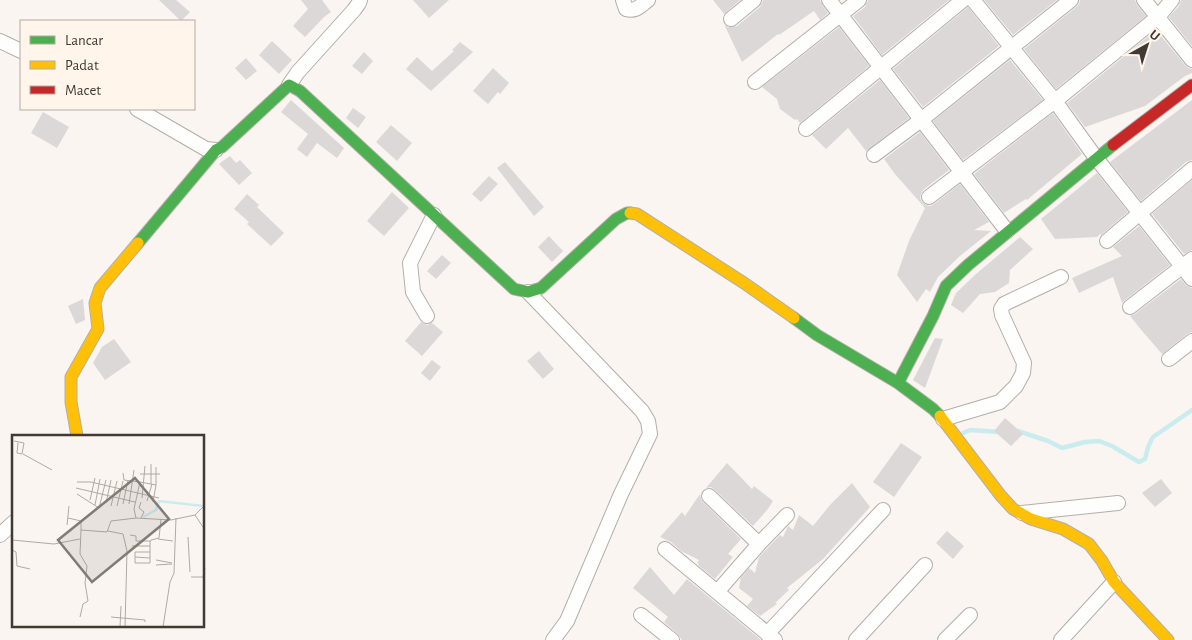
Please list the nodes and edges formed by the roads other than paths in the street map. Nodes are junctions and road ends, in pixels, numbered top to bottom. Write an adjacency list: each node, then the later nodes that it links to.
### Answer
1 (360, 0): 21 (street)
2 (623, 0): 3 (street)
3 (648, 0)
4 (754, 0): 14 (street)
5 (829, 0): 12 (street)
6 (859, 0): 12 (street)
7 (963, 0): 19 (street)
8 (973, 0): 16 (street)
9 (1071, 0): 16 (street)
10 (1144, 0): 13 (street)
11 (1172, 0): 13 (street)
12 (840, 15): 19 (street); 20 (street)
13 (1158, 17): 18 (street); 23 (street)
14 (731, 19)
15 (0, 42): 17 (street)
16 (1011, 47): 23 (street); 25 (street)
17 (20, 51)
18 (1192, 60)
19 (881, 68): 25 (street); 26 (street)
20 (755, 82)
21 (289, 85): 27 (street); 34 (street)
22 (1192, 85): 29 (street)
23 (1055, 101): 29 (street); 31 (street)
24 (139, 110): 27 (street)
25 (921, 120): 28 (street); 31 (street)
26 (806, 129)
27 (216, 150): 47 (street)
28 (874, 155)
29 (1096, 158): 33 (street); 35 (street)
30 (1192, 169): 33 (street)
31 (962, 172): 32 (street); 35 (street)
32 (929, 198)
33 (1139, 213): 36 (street); 37 (street)
34 (434, 215): 40 (street); 42 (street)
35 (1007, 231): 45 (street)
36 (1107, 241)
37 (1187, 262): 39 (street); 41 (street)
38 (1061, 277): 46 (street)
39 (1192, 279)
40 (528, 292): 45 (street); 64 (street)
41 (1130, 306)
42 (427, 316)
43 (1192, 341): 44 (street)
44 (1169, 359)
45 (898, 383): 46 (street)
46 (943, 419): 51 (street)
47 (77, 435)
48 (709, 496): 55 (street)
49 (1118, 503): 51 (street)
50 (883, 510): 62 (street)
51 (1020, 513): 58 (street)
52 (787, 515): 55 (street)
53 (12, 524): 54 (street)
54 (0, 535)
55 (759, 544): 59 (street)
56 (665, 549): 59 (street)
57 (925, 565): 66 (street)
58 (1114, 582): 63 (street); 68 (street)
59 (717, 592): 62 (street)
60 (970, 614): 67 (street)
61 (641, 615): 65 (street)
62 (771, 637)
63 (1069, 637)
64 (553, 640)
65 (672, 640)
66 (856, 640)
67 (945, 640)
68 (1168, 640)

